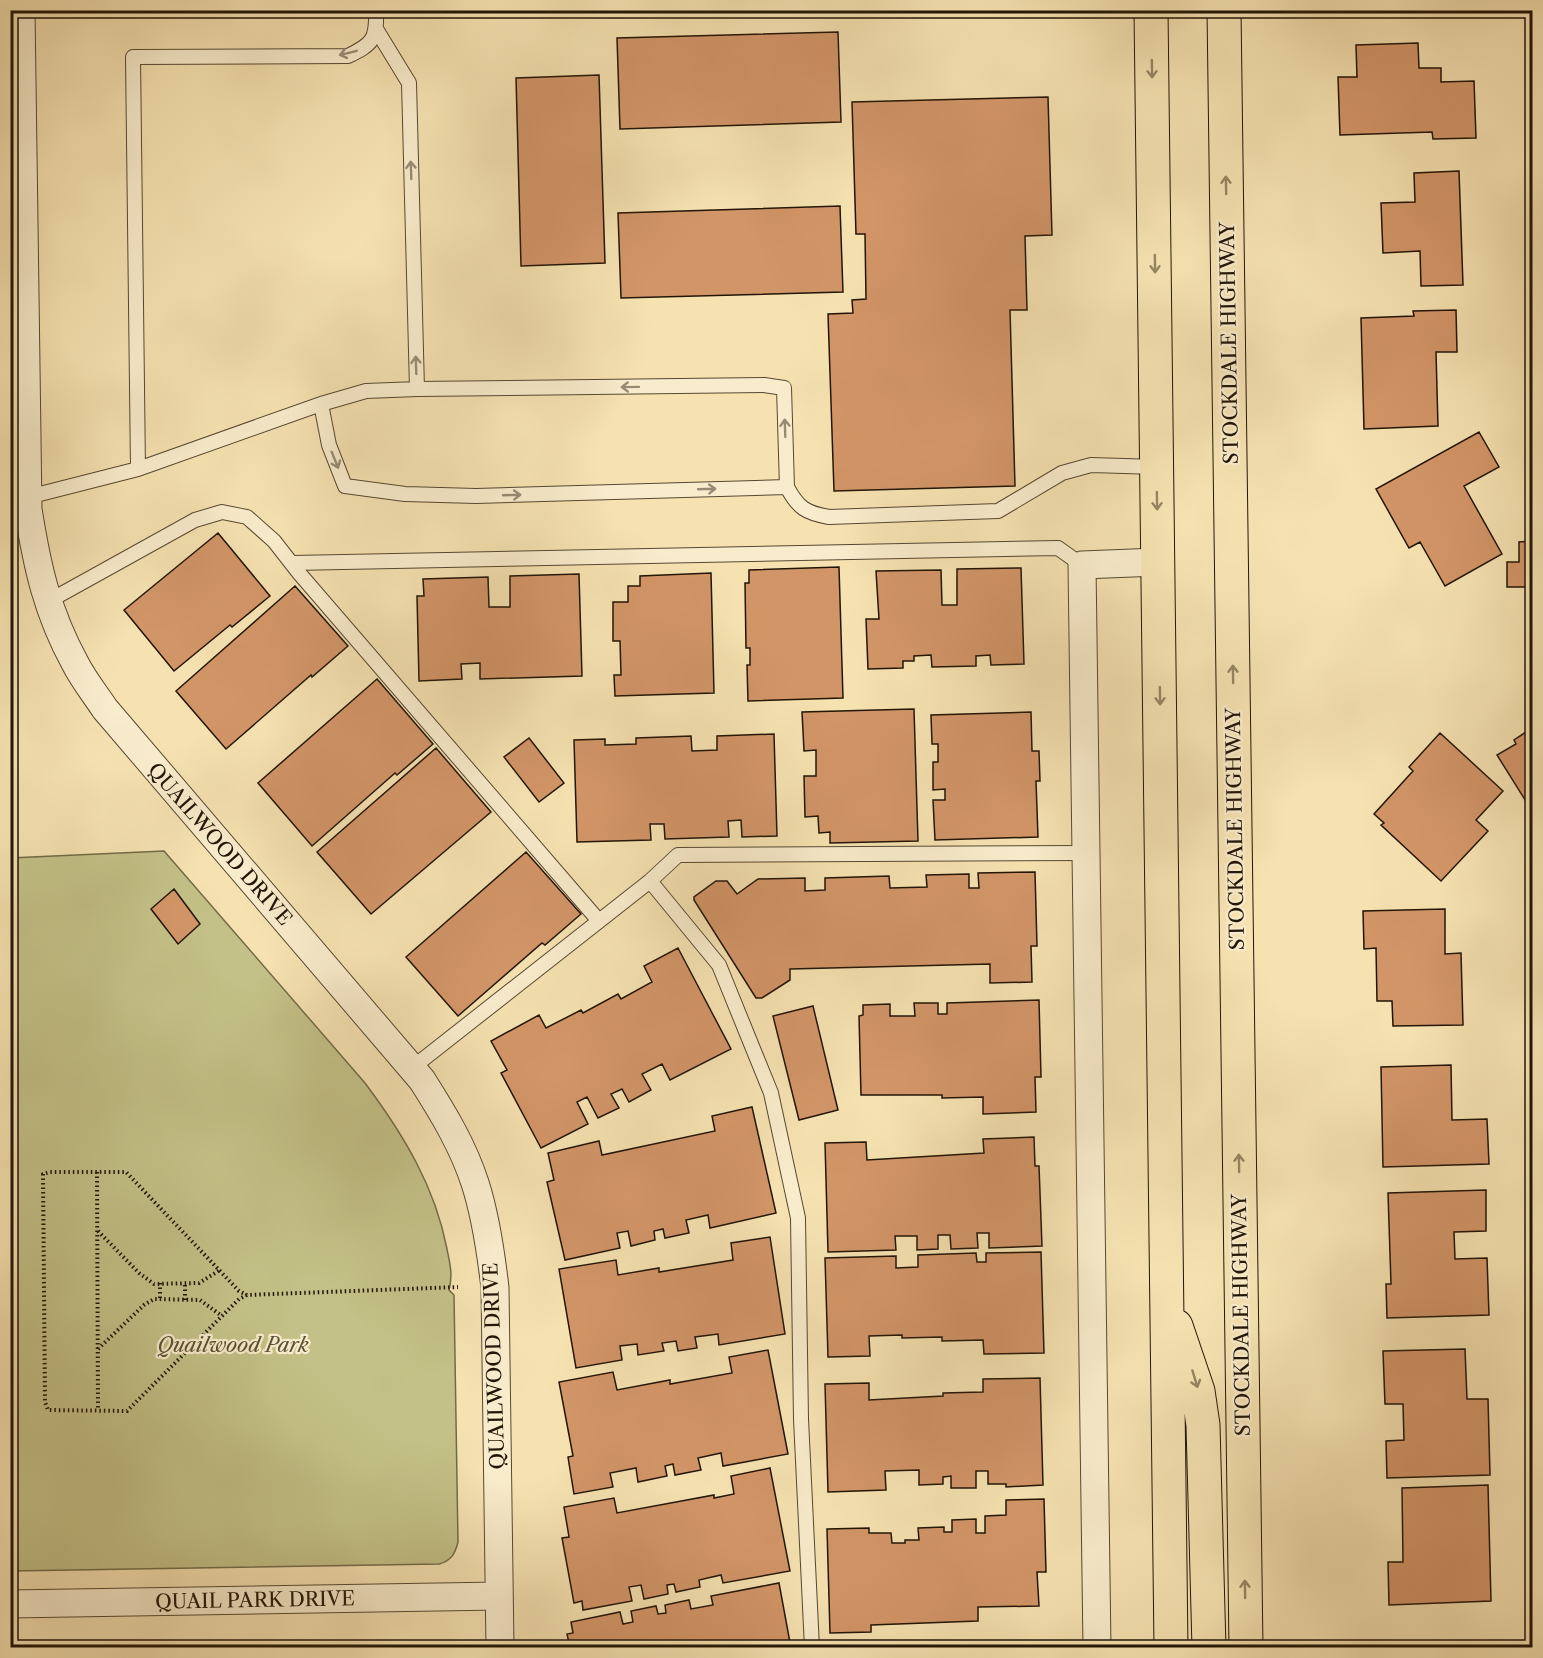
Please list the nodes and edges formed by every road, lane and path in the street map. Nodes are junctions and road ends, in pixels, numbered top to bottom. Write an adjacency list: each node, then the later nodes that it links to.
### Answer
1 (21, 10): 11 (street, QUAILWOOD DRIVE)
2 (376, 10): 5 (lane)
3 (1151, 10): 8 (main road, one-way to 8)
4 (1224, 10): 40 (main road, STOCKDALE HIGHWAY, one-way to 4)
5 (376, 29): 6 (lane, one-way to 5); 9 (lane, one-way to 9)
6 (417, 389): 7 (lane); 10 (lane, one-way to 6)
7 (321, 404): 9 (lane); 10 (lane, one-way to 10)
8 (1157, 467): 10 (lane); 12 (main road, one-way to 12)
9 (138, 469): 11 (lane)
10 (787, 487)
11 (28, 497): 15 (street, QUAILWOOD DRIVE)
12 (1158, 562): 14 (street); 29 (main road, one-way to 29)
13 (292, 563): 14 (lane); 15 (lane); 18 (lane)
14 (1082, 565): 16 (street)
15 (47, 602): 19 (street, QUAILWOOD DRIVE)
16 (1086, 853): 17 (lane); 37 (street)
17 (650, 881): 18 (lane); 36 (lane)
18 (599, 921): 19 (lane)
19 (412, 1068): 33 (street, QUAILWOOD DRIVE)
20 (97, 1172): 21 (path); 22 (path); 32 (path)
21 (98, 1230): 24 (path); 31 (path)
22 (220, 1270): 23 (path); 26 (path)
23 (185, 1283): 24 (path); 28 (path)
24 (160, 1284): 27 (path)
25 (458, 1287): 26 (path)
26 (247, 1295): 30 (path)
27 (160, 1300): 28 (path); 31 (path)
28 (185, 1300): 30 (path)
29 (1167, 1304): 38 (main road); 39 (main road, one-way to 39)
30 (222, 1316): 32 (path)
31 (98, 1349): 32 (path)
32 (98, 1410)
33 (499, 1596): 34 (street, QUAIL PARK DRIVE); 35 (street, QUAILWOOD DRIVE)
34 (10, 1604)
35 (500, 1647)
36 (812, 1647)
37 (1097, 1647)
38 (1171, 1647)
39 (1209, 1647)
40 (1245, 1647)

